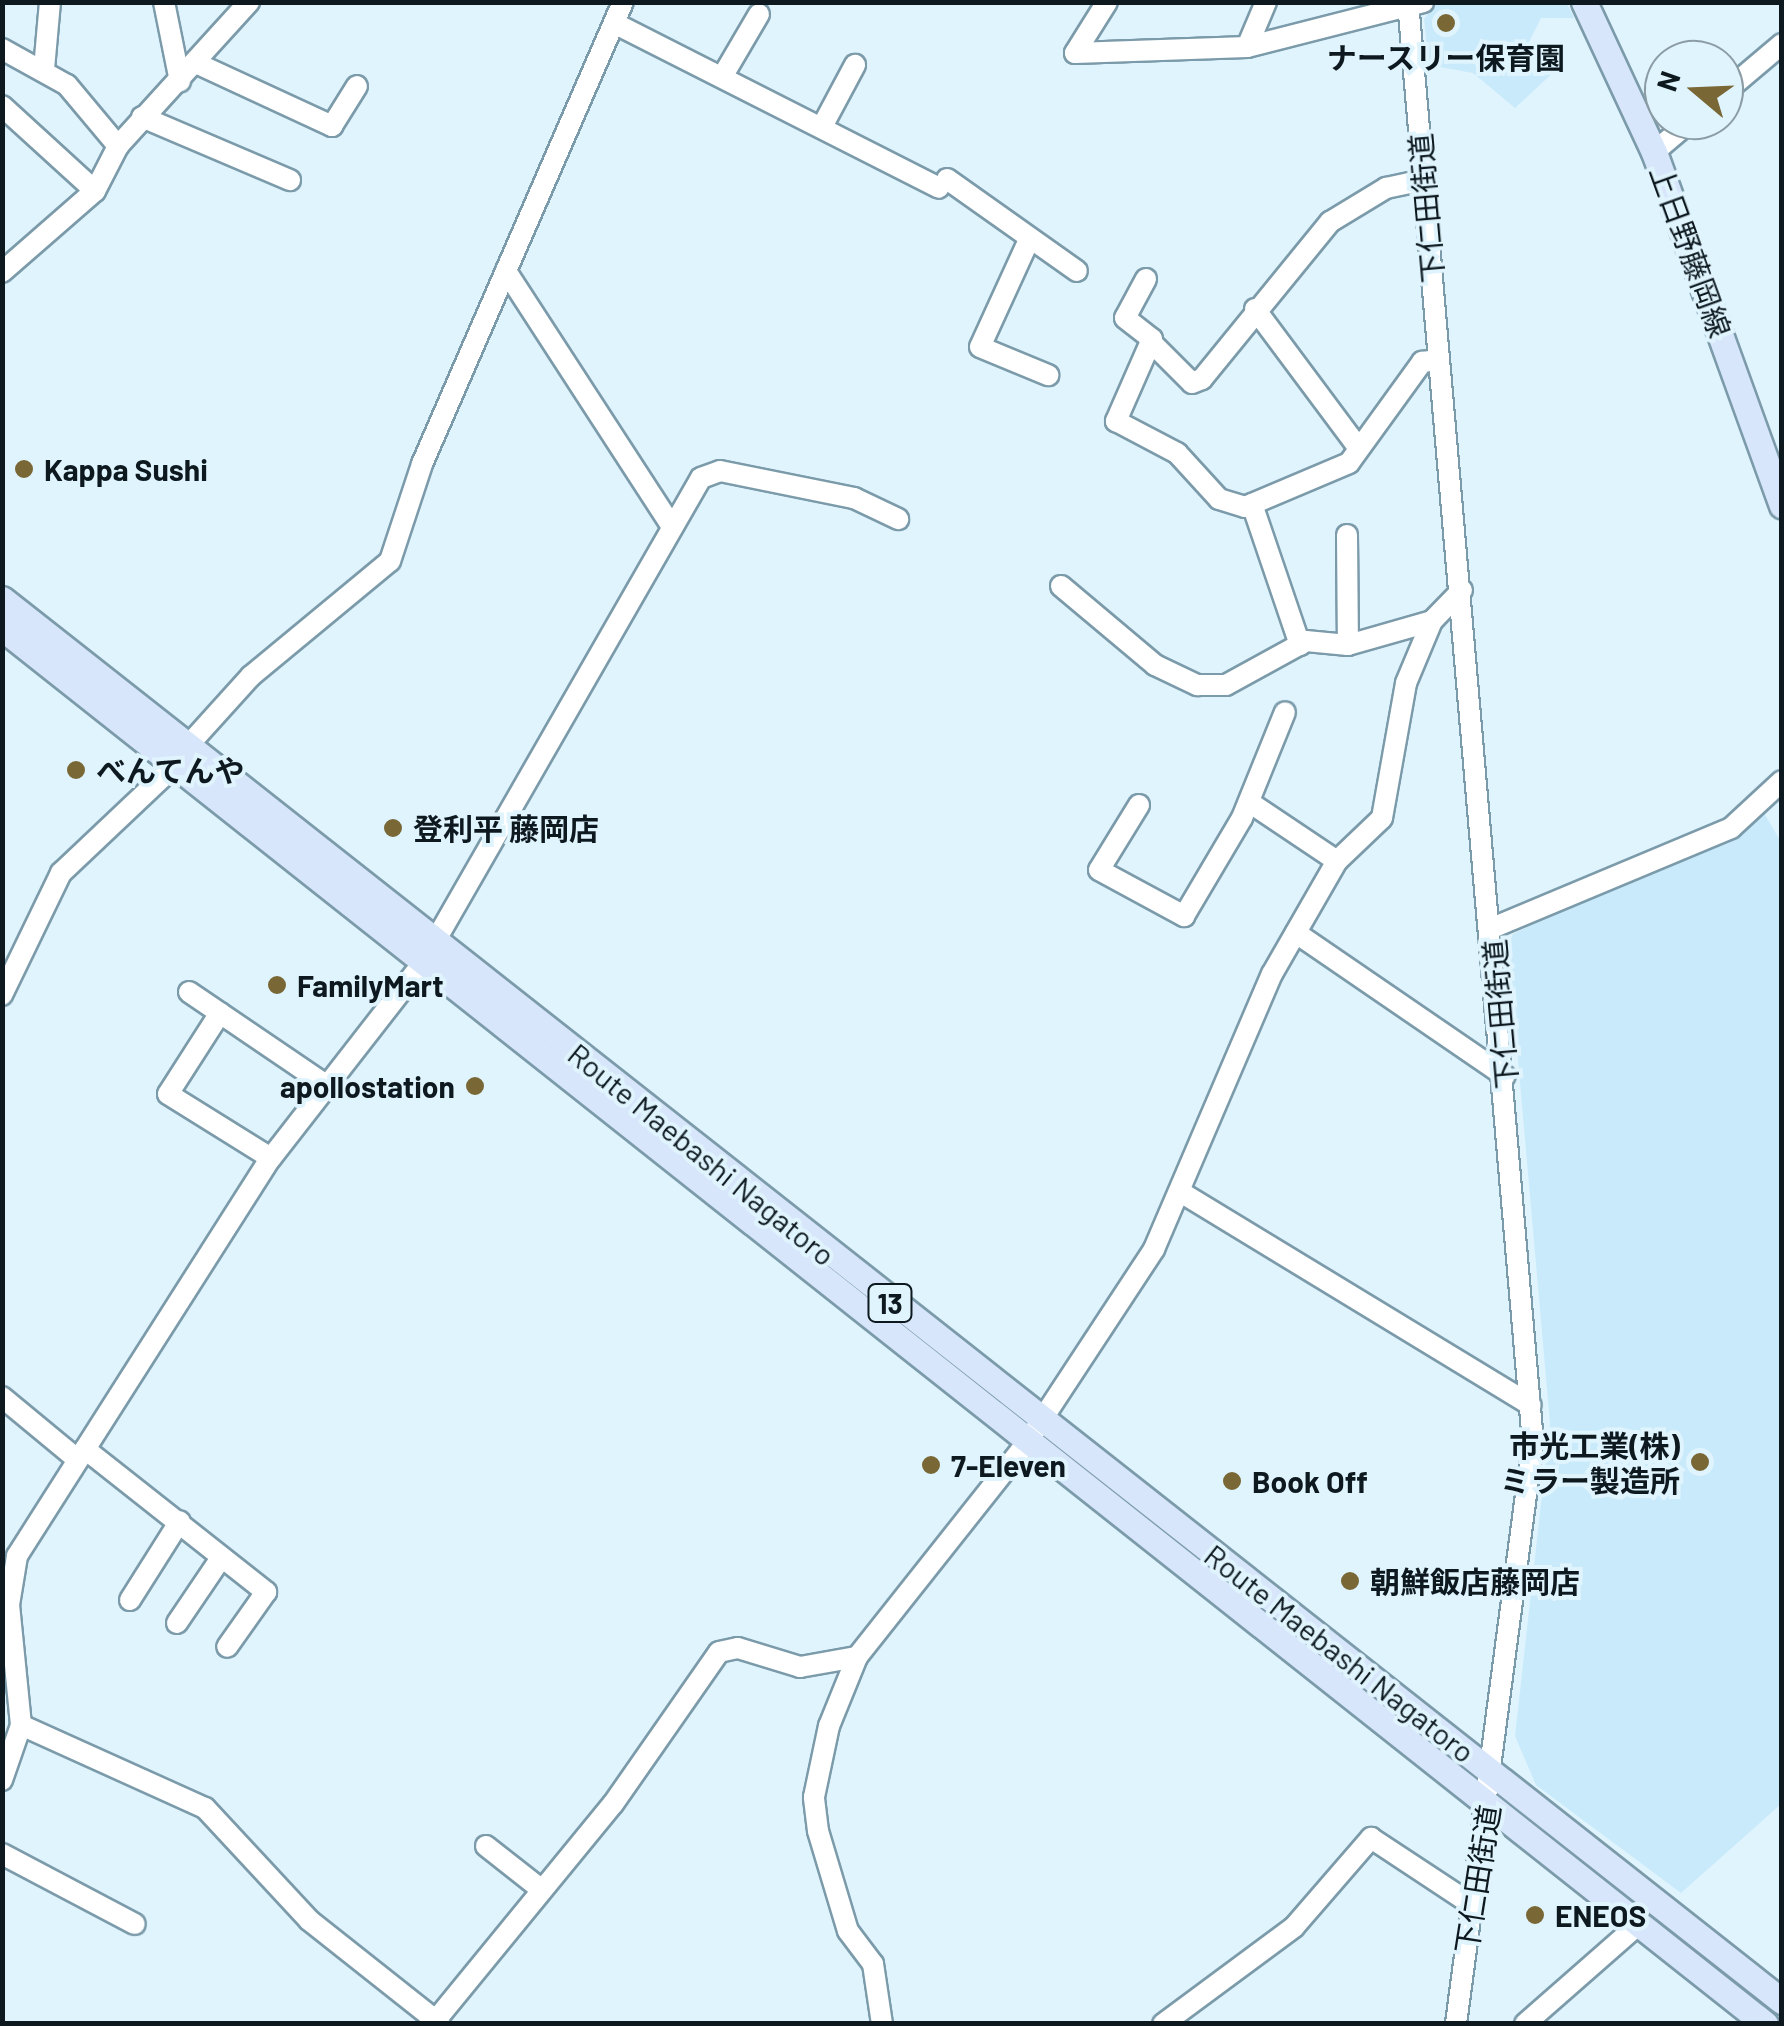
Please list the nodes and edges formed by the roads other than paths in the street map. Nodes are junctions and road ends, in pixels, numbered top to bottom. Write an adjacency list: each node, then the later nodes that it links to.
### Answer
1 (50, 2): 18 (street)
2 (164, 2): 21 (street)
3 (220, 2): 12 (street)
4 (249, 2): 12 (street)
5 (623, 2): 11 (street)
6 (1107, 2): 14 (street)
7 (1266, 2): 14 (street)
8 (1584, 2): 28 (main road, 上日野藤岡線)
9 (1413, 6): 14 (street); 30 (street, 下仁田街道)
10 (759, 14): 19 (street)
11 (614, 23): 19 (street); 33 (street)
12 (220, 28): 16 (street)
13 (1782, 44): 20 (street)
14 (1247, 47)
15 (2, 49): 18 (street)
16 (198, 64): 21 (street); 22 (street)
17 (855, 65): 25 (street)
18 (44, 69): 27 (street)
19 (724, 72): 25 (street)
20 (1744, 76)
21 (180, 82): 24 (street)
22 (357, 86)
23 (2, 106): 31 (street)
24 (142, 117): 27 (street); 29 (street)
25 (824, 123): 32 (street)
26 (1668, 140): 28 (street)
27 (118, 146): 31 (street)
28 (1654, 152): 43 (main road, 上日野藤岡線)
29 (290, 180)
30 (1424, 180): 37 (street); 39 (street, 下仁田街道)
31 (95, 191): 35 (street)
32 (1028, 242): 34 (street); 40 (street)
33 (506, 271): 45 (street); 55 (street)
34 (1077, 271)
35 (2, 272)
36 (1146, 279): 38 (street)
37 (1255, 309): 38 (street); 41 (street)
38 (1150, 342): 42 (street)
39 (1439, 360): 41 (street); 48 (street, 下仁田街道)
40 (1048, 375)
41 (1357, 446): 42 (street)
42 (1252, 504): 52 (street)
43 (1782, 506)
44 (898, 519): 45 (street)
45 (672, 528): 62 (street)
46 (1347, 534): 53 (street)
47 (1061, 586): 52 (street)
48 (1462, 590): 50 (street); 60 (street, 下仁田街道)
49 (2, 599): 55 (main road, Route Maebashi Nagatoro / 13)
50 (1432, 622): 53 (street); 59 (street)
51 (2, 628): 55 (main road, Route Maebashi Nagatoro / 13)
52 (1300, 644): 53 (street)
53 (1348, 645)
54 (1285, 712): 57 (street)
55 (178, 759): 62 (main road, Route Maebashi Nagatoro / 13); 63 (main road, Route Maebashi Nagatoro / 13); 65 (street)
56 (1782, 781): 60 (street)
57 (1249, 802): 58 (street); 59 (street)
58 (1139, 805)
59 (1337, 862): 61 (street)
60 (1492, 928): 67 (street, 下仁田街道)
61 (1296, 933): 67 (street); 70 (street)
62 (436, 942): 63 (street); 73 (main road, Route Maebashi Nagatoro / 13)
63 (422, 964): 68 (street); 73 (main road, Route Maebashi Nagatoro / 13)
64 (189, 992): 66 (street)
65 (2, 994)
66 (220, 1014): 68 (street); 69 (street)
67 (1505, 1076): 72 (street, 下仁田街道)
68 (326, 1085): 69 (street)
69 (271, 1158): 74 (street)
70 (1182, 1192): 72 (street); 73 (street)
71 (2, 1397): 74 (street)
72 (1531, 1405): 83 (street, 下仁田街道)
73 (1034, 1432): 81 (street); 83 (main road, Route Maebashi Nagatoro / 13); 85 (main road, Route Maebashi Nagatoro / 13)
74 (81, 1454): 75 (street); 77 (street)
75 (180, 1522): 76 (street); 78 (street)
76 (220, 1558): 79 (street); 80 (street)
77 (6, 1597): 82 (street)
78 (130, 1600)
79 (177, 1623)
80 (228, 1647)
81 (858, 1657): 88 (street); 94 (street)
82 (21, 1726): 84 (street); 93 (street)
83 (1492, 1770): 85 (street, 下仁田街道); 92 (main road, Route Maebashi Nagatoro / 13)
84 (2, 1780)
85 (1490, 1799): 89 (street, 下仁田街道); 90 (main road, Route Maebashi Nagatoro / 13)
86 (486, 1846): 88 (street)
87 (2, 1854): 91 (street)
88 (542, 1890): 93 (street)
89 (1471, 1904): 95 (street); 96 (street, 下仁田街道)
90 (1640, 1923): 97 (street); 98 (main road, Route Maebashi Nagatoro / 13)
91 (135, 1924)
92 (1782, 2001)
93 (428, 2021)
94 (882, 2024)
95 (1163, 2024)
96 (1456, 2024)
97 (1525, 2024)
98 (1765, 2024)

